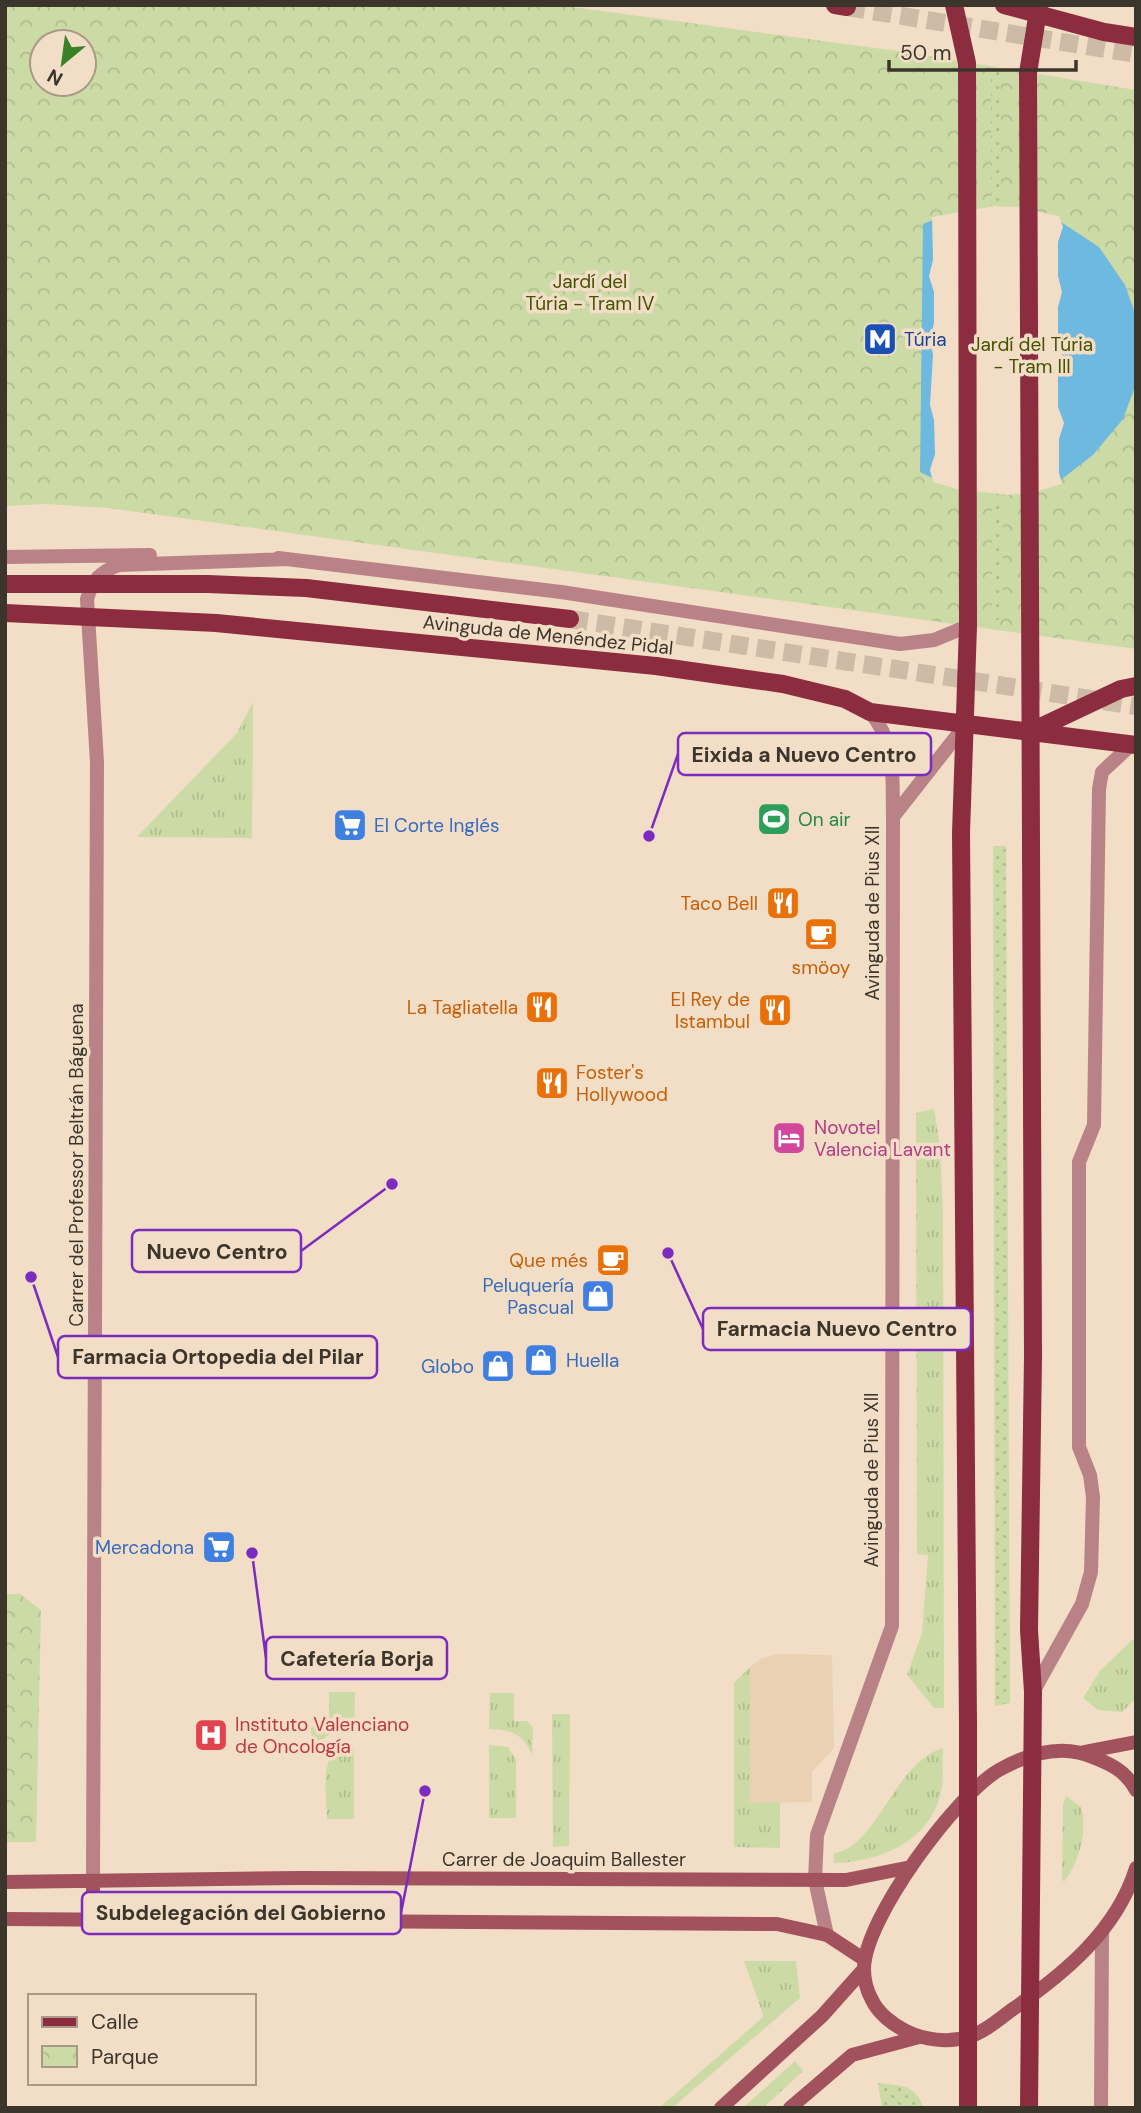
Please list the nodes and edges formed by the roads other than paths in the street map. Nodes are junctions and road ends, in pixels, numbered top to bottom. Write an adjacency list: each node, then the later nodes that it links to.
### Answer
1 (954, 5): 12 (main road)
2 (1004, 5): 3 (main road)
3 (1039, 9): 4 (main road); 16 (main road)
4 (1136, 37)
5 (5, 557): 6 (street, Avinguda de Menéndez Pidal)
6 (288, 559): 7 (street, Avinguda de Menéndez Pidal); 12 (street, Avinguda de Menéndez Pidal)
7 (92, 582): 8 (main road, Avinguda de Menéndez Pidal); 10 (street); 11 (main road, Avinguda de Menéndez Pidal)
8 (5, 584)
9 (5, 613): 10 (main road, Avinguda de Menéndez Pidal)
10 (85, 617): 14 (main road, Avinguda de Menéndez Pidal); 28 (street, Carrer del Professor Beltrán Báguena)
11 (570, 619)
12 (968, 626): 15 (main road)
13 (1136, 685): 16 (main road)
14 (870, 712): 15 (main road, Avinguda de Menéndez Pidal); 18 (street)
15 (966, 724): 16 (main road, Avinguda de Menéndez Pidal); 18 (street, Avinguda de Pius XII); 24 (main road)
16 (1030, 732): 17 (main road, Avinguda de Menéndez Pidal); 19 (main road)
17 (1134, 745): 19 (street)
18 (893, 817): 27 (street, Avinguda de Pius XII)
19 (1033, 1692): 22 (main road)
20 (1136, 1742): 21 (street)
21 (1083, 1752): 22 (street); 23 (street)
22 (1031, 1755): 24 (street); 36 (main road)
23 (1136, 1790)
24 (968, 1797): 25 (street); 38 (main road)
25 (911, 1867): 27 (street, Carrer de Joaquim Ballester); 35 (street)
26 (1136, 1868): 30 (street)
27 (815, 1880): 28 (street, Carrer de Joaquim Ballester); 34 (street, Avinguda de Pius XII)
28 (93, 1881): 29 (street, Carrer de Joaquim Ballester); 32 (street)
29 (5, 1882)
30 (1132, 1891): 33 (street)
31 (5, 1919): 32 (street)
32 (93, 1920): 34 (street)
33 (1102, 1932): 36 (street); 43 (street)
34 (827, 1935): 35 (street)
35 (865, 1964): 37 (street); 39 (street)
36 (1031, 1997): 38 (street); 42 (main road)
37 (919, 2037): 38 (street); 40 (street)
38 (968, 2038): 41 (main road)
39 (721, 2108)
40 (790, 2108)
41 (968, 2108)
42 (1029, 2108)
43 (1101, 2108)

